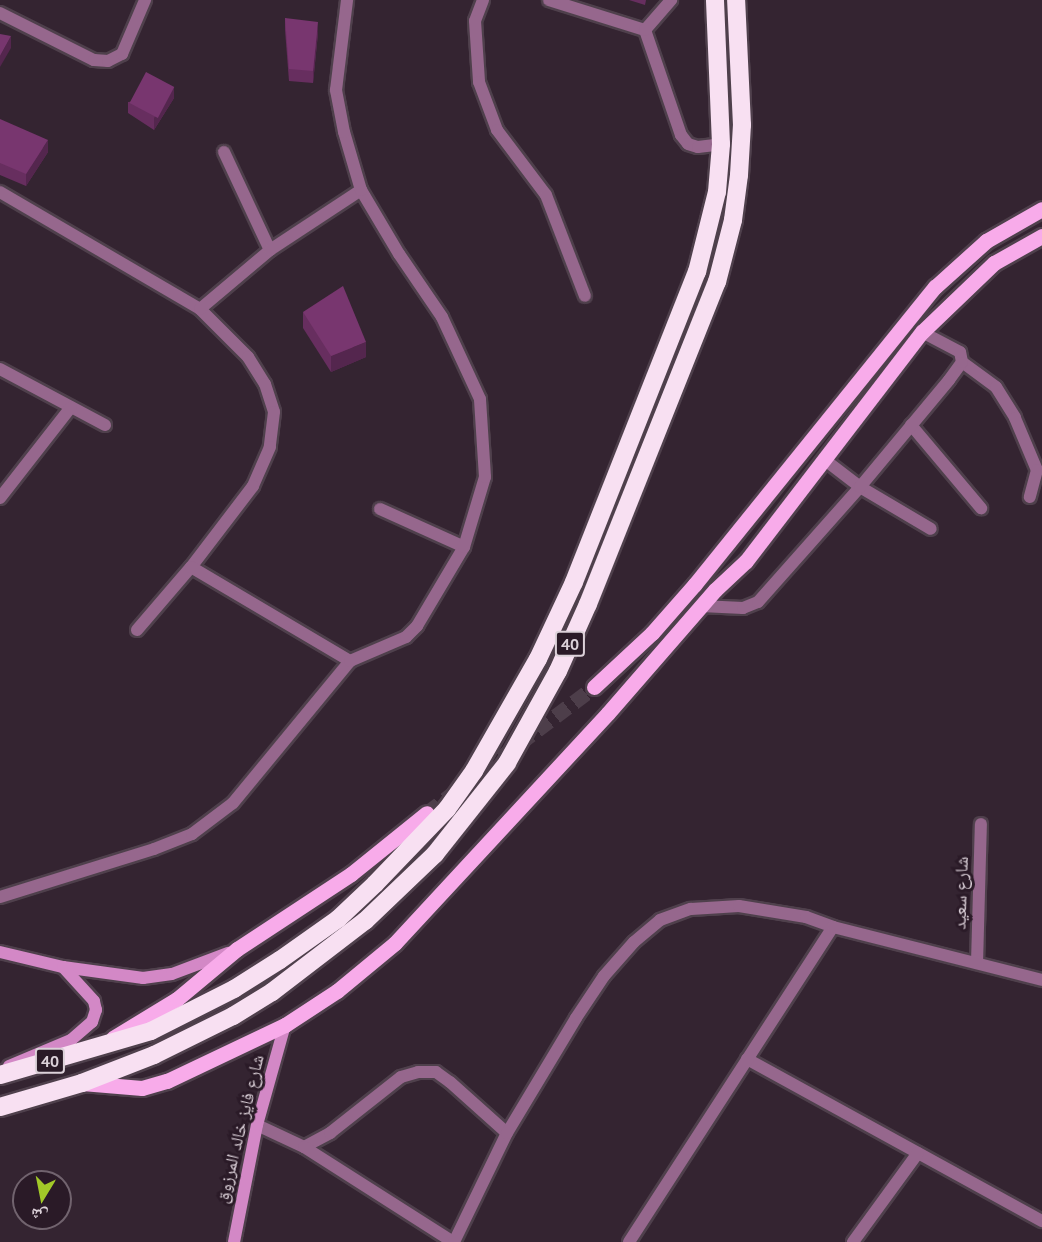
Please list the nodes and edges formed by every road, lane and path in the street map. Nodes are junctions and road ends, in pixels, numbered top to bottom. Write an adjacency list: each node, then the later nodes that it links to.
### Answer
1 (145, 0): 8 (street)
2 (346, 0): 12 (street)
3 (483, 0): 17 (street)
4 (549, 0): 9 (street)
5 (671, 0): 9 (street)
6 (715, 0): 10 (highway, 40)
7 (736, 0): 51 (highway, 40)
8 (0, 13)
9 (645, 30): 10 (street)
10 (721, 144): 48 (highway, 40)
11 (224, 152): 16 (street)
12 (361, 190): 16 (street); 32 (street)
13 (0, 192): 18 (street)
14 (1042, 209): 37 (main road)
15 (1042, 236): 19 (main road)
16 (270, 250): 18 (street)
17 (585, 296)
18 (200, 309): 33 (street)
19 (922, 332): 20 (street); 25 (main road)
20 (962, 362): 24 (street); 27 (street)
21 (0, 369): 22 (street)
22 (71, 406): 23 (street); 28 (street)
23 (105, 425)
24 (911, 425): 26 (street); 29 (street)
25 (825, 460): 26 (street); 34 (main road)
26 (860, 486): 31 (street); 34 (street)
27 (1030, 497)
28 (0, 498)
29 (981, 508)
30 (380, 509): 32 (street)
31 (931, 530)
32 (464, 548): 36 (street)
33 (191, 567): 35 (street); 36 (street)
34 (701, 606): 47 (main road)
35 (137, 630)
36 (350, 661): 40 (street)
37 (594, 687)
38 (427, 813): 42 (main road)
39 (981, 824): 44 (street, شارع سعيد)
40 (0, 897)
41 (833, 927): 44 (street); 49 (street); 54 (street)
42 (237, 950): 45 (street); 48 (main road)
43 (0, 952): 45 (street)
44 (977, 963): 46 (street)
45 (63, 967): 50 (street)
46 (1042, 980)
47 (285, 1025): 51 (main road); 53 (street, شارع فايز خالد المرزوق)
48 (100, 1047): 50 (highway, 40)
49 (747, 1059): 56 (street); 60 (street)
50 (0, 1073)
51 (82, 1083): 52 (highway, 40)
52 (0, 1107)
53 (257, 1125): 55 (street); 58 (street, شارع فايز خالد المرزوق)
54 (507, 1133): 55 (street); 59 (street)
55 (304, 1147): 59 (street)
56 (918, 1153): 57 (street); 61 (street)
57 (1042, 1221)
58 (234, 1242)
59 (454, 1242)
60 (629, 1242)
61 (853, 1242)

